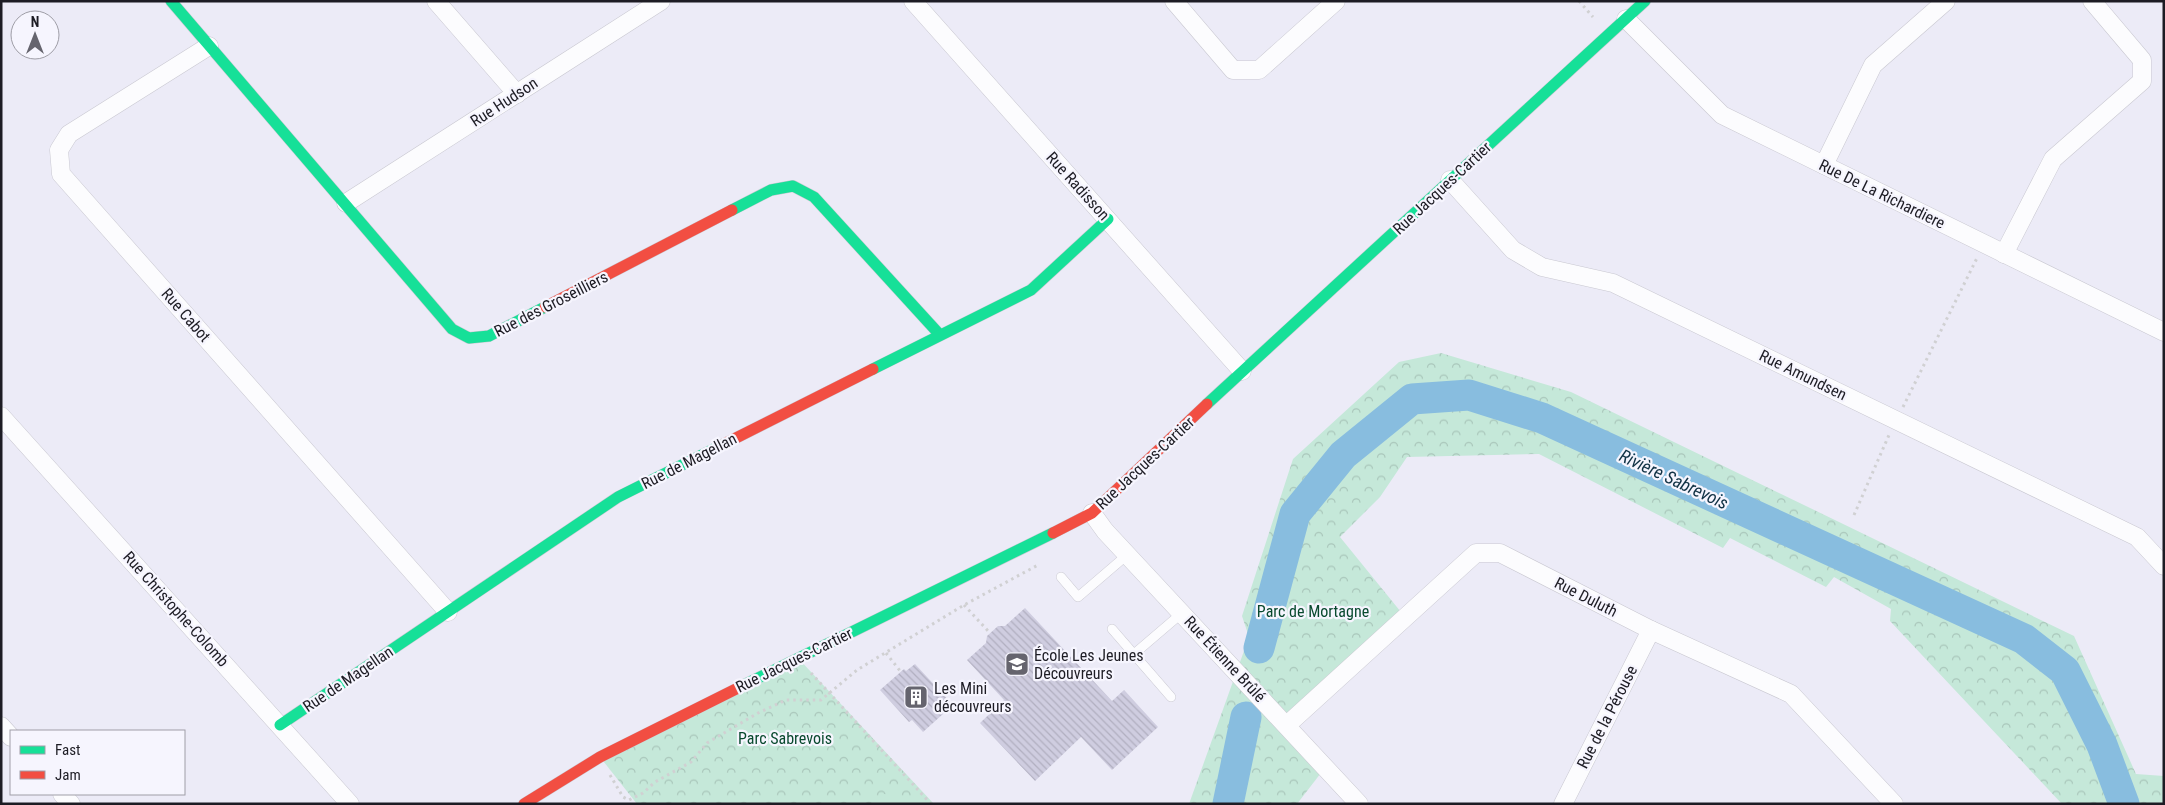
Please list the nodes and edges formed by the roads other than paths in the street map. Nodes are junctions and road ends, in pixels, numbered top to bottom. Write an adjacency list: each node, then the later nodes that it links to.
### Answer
1 (171, 1): 11 (street, Rue des Groseilliers)
2 (436, 1): 12 (street)
3 (662, 1): 12 (street, Rue Hudson)
4 (913, 1): 16 (street, Rue Radisson)
5 (1174, 1): 6 (street)
6 (1336, 1)
7 (1645, 1): 10 (street, Rue Jacques-Cartier)
8 (1946, 1): 13 (street)
9 (2092, 1): 17 (street)
10 (1626, 19): 13 (street, Rue De La Richardiere); 14 (street, Rue Jacques-Cartier)
11 (209, 46): 15 (street, Rue des Groseilliers); 26 (street, Rue Cabot)
12 (517, 94): 15 (street, Rue Hudson)
13 (1824, 166): 17 (street, Rue De La Richardiere)
14 (1450, 180): 20 (street, Rue Jacques-Cartier); 24 (street, Rue Amundsen)
15 (346, 203): 19 (street, Rue des Groseilliers)
16 (1108, 219): 19 (street, Rue de Magellan); 20 (street, Rue Radisson)
17 (2004, 254): 18 (street, Rue De La Richardiere)
18 (2164, 332)
19 (940, 335): 26 (street, Rue de Magellan)
20 (1242, 371): 22 (street, Rue Jacques-Cartier)
21 (1, 416): 32 (street, Rue Christophe-Colomb)
22 (1092, 512): 23 (street, Rue Étienne Brûlé); 37 (street, Rue Jacques-Cartier)
23 (1127, 555): 25 (lane); 27 (street, Rue Étienne Brûlé)
24 (2164, 566)
25 (1061, 577)
26 (448, 612): 32 (street, Rue de Magellan)
27 (1182, 613): 30 (lane); 34 (street, Rue Étienne Brûlé)
28 (1112, 629): 30 (lane)
29 (1651, 630): 34 (street, Rue Duluth); 39 (street, Rue de la Pérouse); 40 (street, Rue Duluth)
30 (1134, 654): 31 (lane)
31 (1171, 697)
32 (280, 725): 36 (street, Rue Christophe-Colomb)
33 (1, 726): 35 (street)
34 (1287, 726): 38 (street, Rue Étienne Brûlé)
35 (10, 736)
36 (350, 804)
37 (524, 804)
38 (1359, 804)
39 (1563, 804)
40 (1894, 804)

